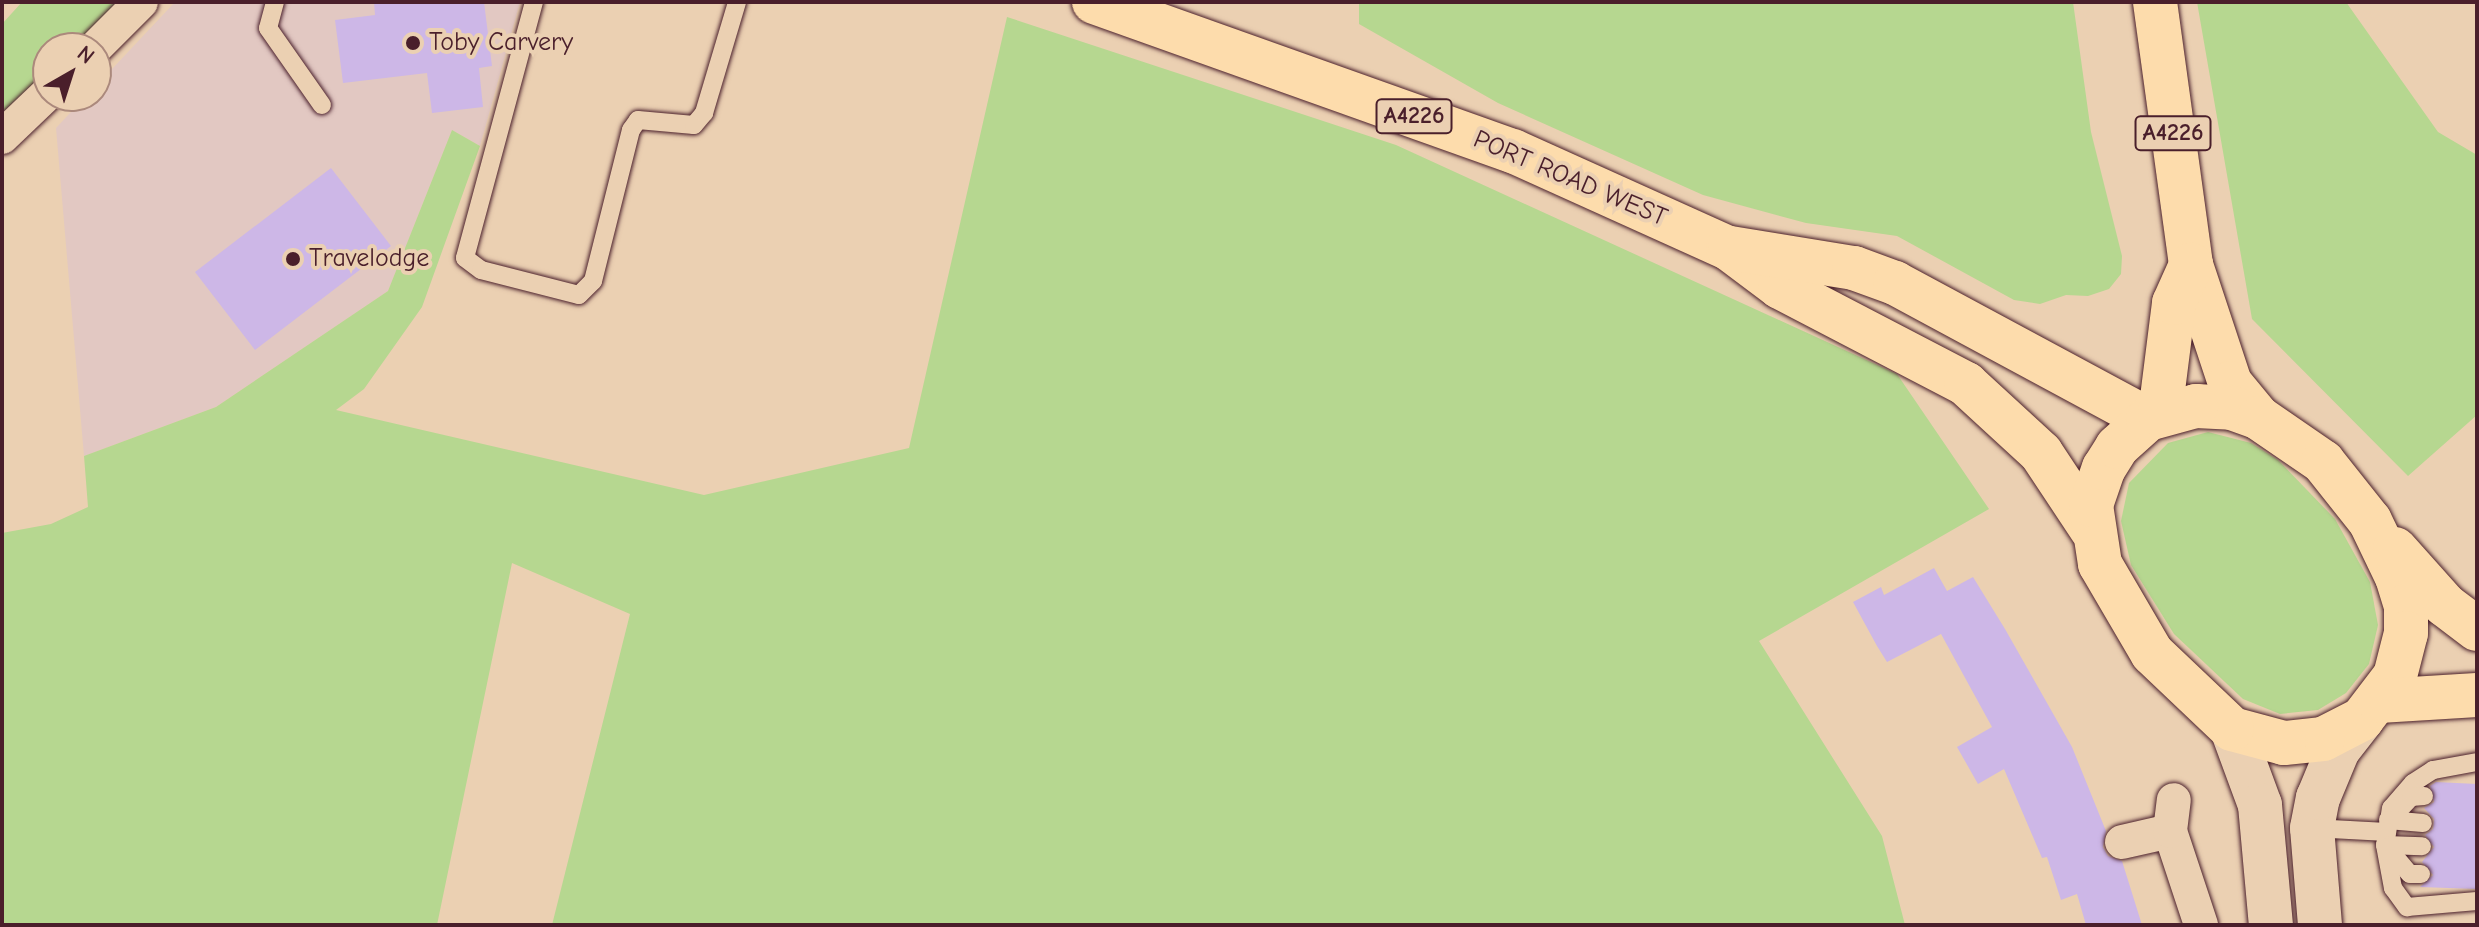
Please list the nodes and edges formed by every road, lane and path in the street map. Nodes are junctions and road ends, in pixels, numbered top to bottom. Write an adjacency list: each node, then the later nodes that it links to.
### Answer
1 (141, 2): 7 (street)
2 (275, 2): 8 (lane)
3 (534, 2): 4 (lane)
4 (737, 2)
5 (1094, 2): 11 (main road, PORT ROAD WEST / A4226)
6 (2155, 2): 12 (main road, A4226)
7 (111, 32)
8 (322, 105)
9 (32, 108): 10 (street)
10 (2, 137)
11 (1728, 248): 13 (main road, PORT ROAD WEST / A4226); 16 (main road, PORT ROAD WEST / A4226)
12 (2191, 265): 13 (main road); 14 (main road, A4226)
13 (2154, 416): 14 (main road); 16 (main road)
14 (2259, 418): 15 (main road)
15 (2370, 521): 17 (main road); 19 (main road)
16 (2092, 530): 20 (main road)
17 (2477, 629)
18 (2477, 695): 19 (main road)
19 (2370, 710): 20 (main road); 24 (main road)
20 (2232, 729): 31 (main road)
21 (2477, 762): 25 (lane)
22 (2424, 796): 25 (lane)
23 (2423, 823): 25 (lane)
24 (2312, 828): 25 (lane); 32 (main road)
25 (2387, 832): 27 (lane); 28 (lane); 29 (lane)
26 (2122, 842): 30 (street)
27 (2422, 846)
28 (2421, 874)
29 (2477, 901)
30 (2201, 925)
31 (2271, 925)
32 (2320, 925)

